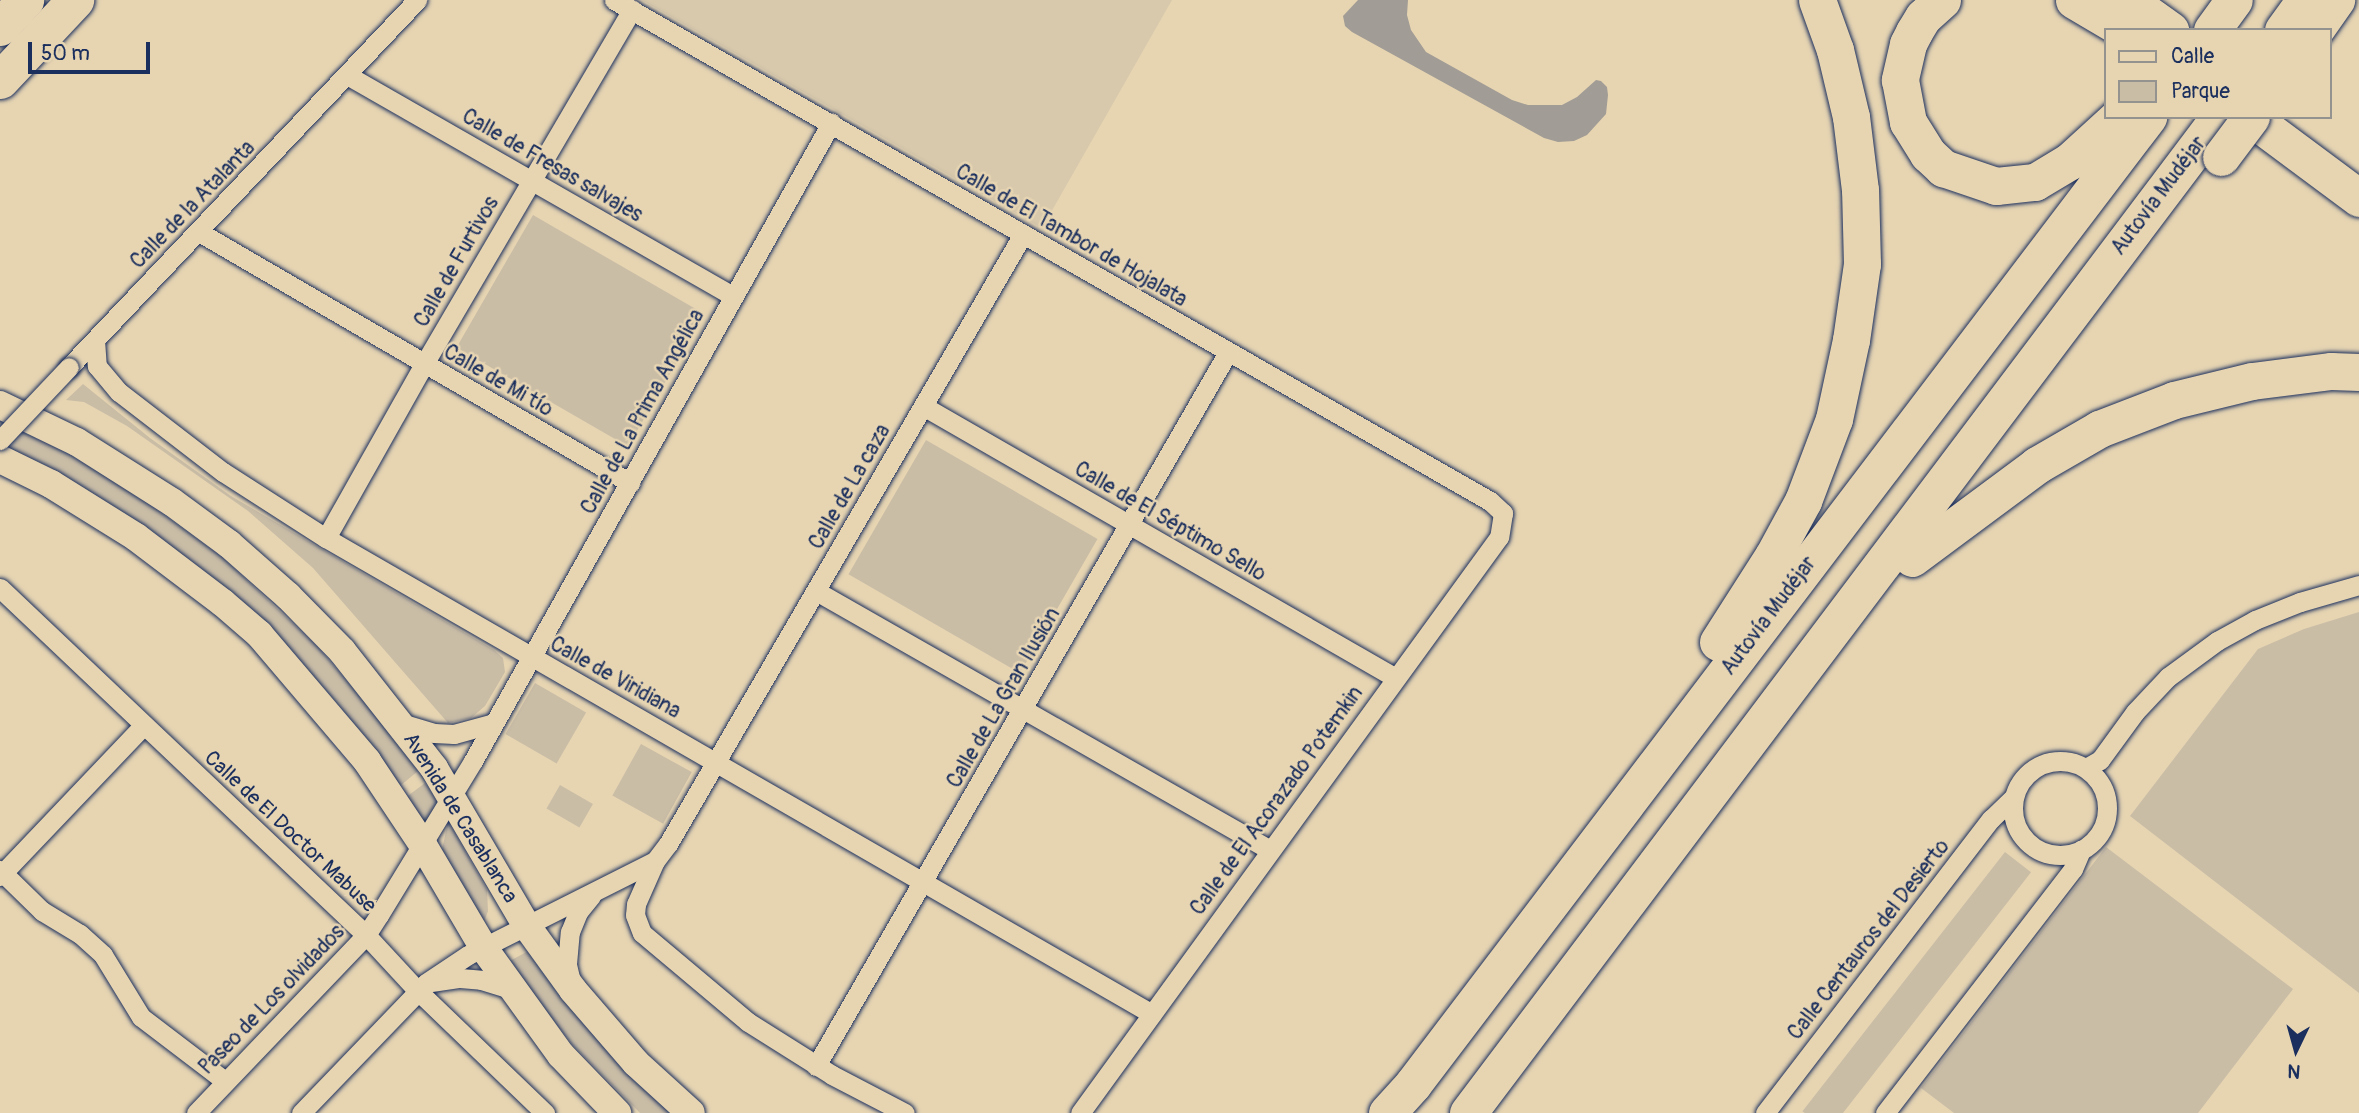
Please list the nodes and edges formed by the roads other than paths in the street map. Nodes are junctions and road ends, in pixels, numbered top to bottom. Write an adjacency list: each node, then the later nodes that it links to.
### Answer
1 (25, 0): 12 (highway)
2 (75, 0): 19 (highway)
3 (417, 0): 18 (street, Calle de la Atalanta)
4 (1818, 0): 50 (highway)
5 (1942, 0): 21 (highway)
6 (2074, 0): 13 (highway)
7 (2128, 0): 14 (highway)
8 (2305, 0): 16 (highway)
9 (2336, 0): 17 (highway)
10 (623, 5): 26 (street, Calle de El Tambor de Hojalata); 29 (street, Calle de Furtivos)
11 (2219, 10): 15 (highway)
12 (0, 27)
13 (2121, 28)
14 (2167, 28)
15 (2186, 28)
16 (2284, 28)
17 (2316, 28)
18 (347, 75): 29 (street, Calle de Fresas salvajes); 31 (street, Calle de la Atalanta)
19 (0, 80)
20 (2116, 119): 50 (highway)
21 (2116, 119)
22 (2146, 119): 85 (highway, Autovía Mudéjar)
23 (2248, 119): 27 (highway, bridge)
24 (2254, 119): 30 (highway)
25 (2295, 119): 28 (highway)
26 (831, 123): 32 (street, Calle de El Tambor de Hojalata); 33 (street, Calle de La Prima Angélica)
27 (2213, 139): 46 (highway); 76 (highway, Autovía Mudéjar)
28 (2359, 169)
29 (530, 180): 33 (street, Calle de Fresas salvajes); 36 (street, Calle de Furtivos)
30 (2359, 198)
31 (199, 232): 34 (street, Calle de la Atalanta); 36 (street, Calle de Mi tío)
32 (1023, 234): 35 (street, Calle de El Tambor de Hojalata); 39 (street, Calle de La caza)
33 (733, 296): 42 (street, Calle de La Prima Angélica)
34 (95, 340): 40 (street, Calle de la Atalanta, bridge); 45 (street, Calle de Viridiana)
35 (1228, 352): 43 (street, Calle de El Tambor de Hojalata); 44 (street, Calle de La Gran Ilusión)
36 (424, 364): 42 (street, Calle de Mi tío); 45 (street, Calle de Furtivos)
37 (2359, 372): 46 (highway)
38 (0, 405): 54 (main road, Avenida de Casablanca)
39 (923, 406): 44 (street, Calle de El Séptimo Sello); 49 (street, Calle de La caza)
40 (0, 440)
41 (0, 459): 61 (main road)
42 (631, 483): 51 (street, Calle de La Prima Angélica)
43 (1503, 513): 52 (street, Calle de El Acorazado Potemkin)
44 (1129, 525): 52 (street, Calle de El Séptimo Sello); 53 (street, Calle de La Gran Ilusión)
45 (326, 538): 51 (street, Calle de Viridiana)
46 (1912, 558): 76 (highway)
47 (2359, 585): 58 (street)
48 (0, 588): 56 (street, Calle de El Doctor Mabuse)
49 (816, 591): 53 (street); 57 (street, Calle de La caza)
50 (1718, 642): 85 (highway)
51 (531, 656): 55 (street, Calle de La Prima Angélica); 57 (street, Calle de Viridiana)
52 (1394, 677): 62 (street, Calle de El Acorazado Potemkin)
53 (1024, 710): 62 (street); 66 (street, Calle de La Gran Ilusión)
54 (401, 723): 55 (street); 59 (main road, Avenida de Casablanca)
55 (494, 723): 59 (street, Calle de La Prima Angélica)
56 (143, 726): 65 (street); 69 (street, Calle de El Doctor Mabuse)
57 (717, 761): 64 (street); 66 (street, Calle de Viridiana)
58 (2086, 768): 60 (street); 63 (street)
59 (452, 796): 61 (street, Calle de La Prima Angélica); 68 (main road, Avenida de Casablanca)
60 (2014, 797): 63 (street); 87 (street, Calle Centauros del Desierto)
61 (423, 845): 69 (street, Paseo de Los olvidados); 70 (main road)
62 (1270, 850): 74 (street, Calle de El Acorazado Potemkin)
63 (2081, 850): 88 (street)
64 (655, 861): 67 (street); 75 (street)
65 (1, 873): 77 (street)
66 (925, 880): 74 (street, Calle de Viridiana); 75 (street, Calle de La Gran Ilusión)
67 (593, 894): 68 (street); 72 (street)
68 (527, 925): 70 (street); 72 (main road, Avenida de Casablanca)
69 (366, 935): 71 (street, Calle de El Doctor Mabuse); 77 (street, Paseo de Los olvidados)
70 (483, 947): 71 (street); 73 (main road)
71 (422, 986): 73 (street); 79 (street); 80 (street, Calle de El Doctor Mabuse)
72 (573, 990): 82 (main road, Avenida de Casablanca)
73 (515, 991): 81 (main road)
74 (1152, 1014): 84 (street, Calle de El Acorazado Potemkin)
75 (816, 1066): 83 (street)
76 (1495, 1078): 86 (highway, Autovía Mudéjar)
77 (225, 1081): 78 (street, Paseo de Los olvidados)
78 (196, 1113)
79 (301, 1113)
80 (545, 1113)
81 (617, 1113)
82 (691, 1113)
83 (905, 1113)
84 (1080, 1113)
85 (1387, 1113)
86 (1468, 1113)
87 (1765, 1113)
88 (1885, 1113)

